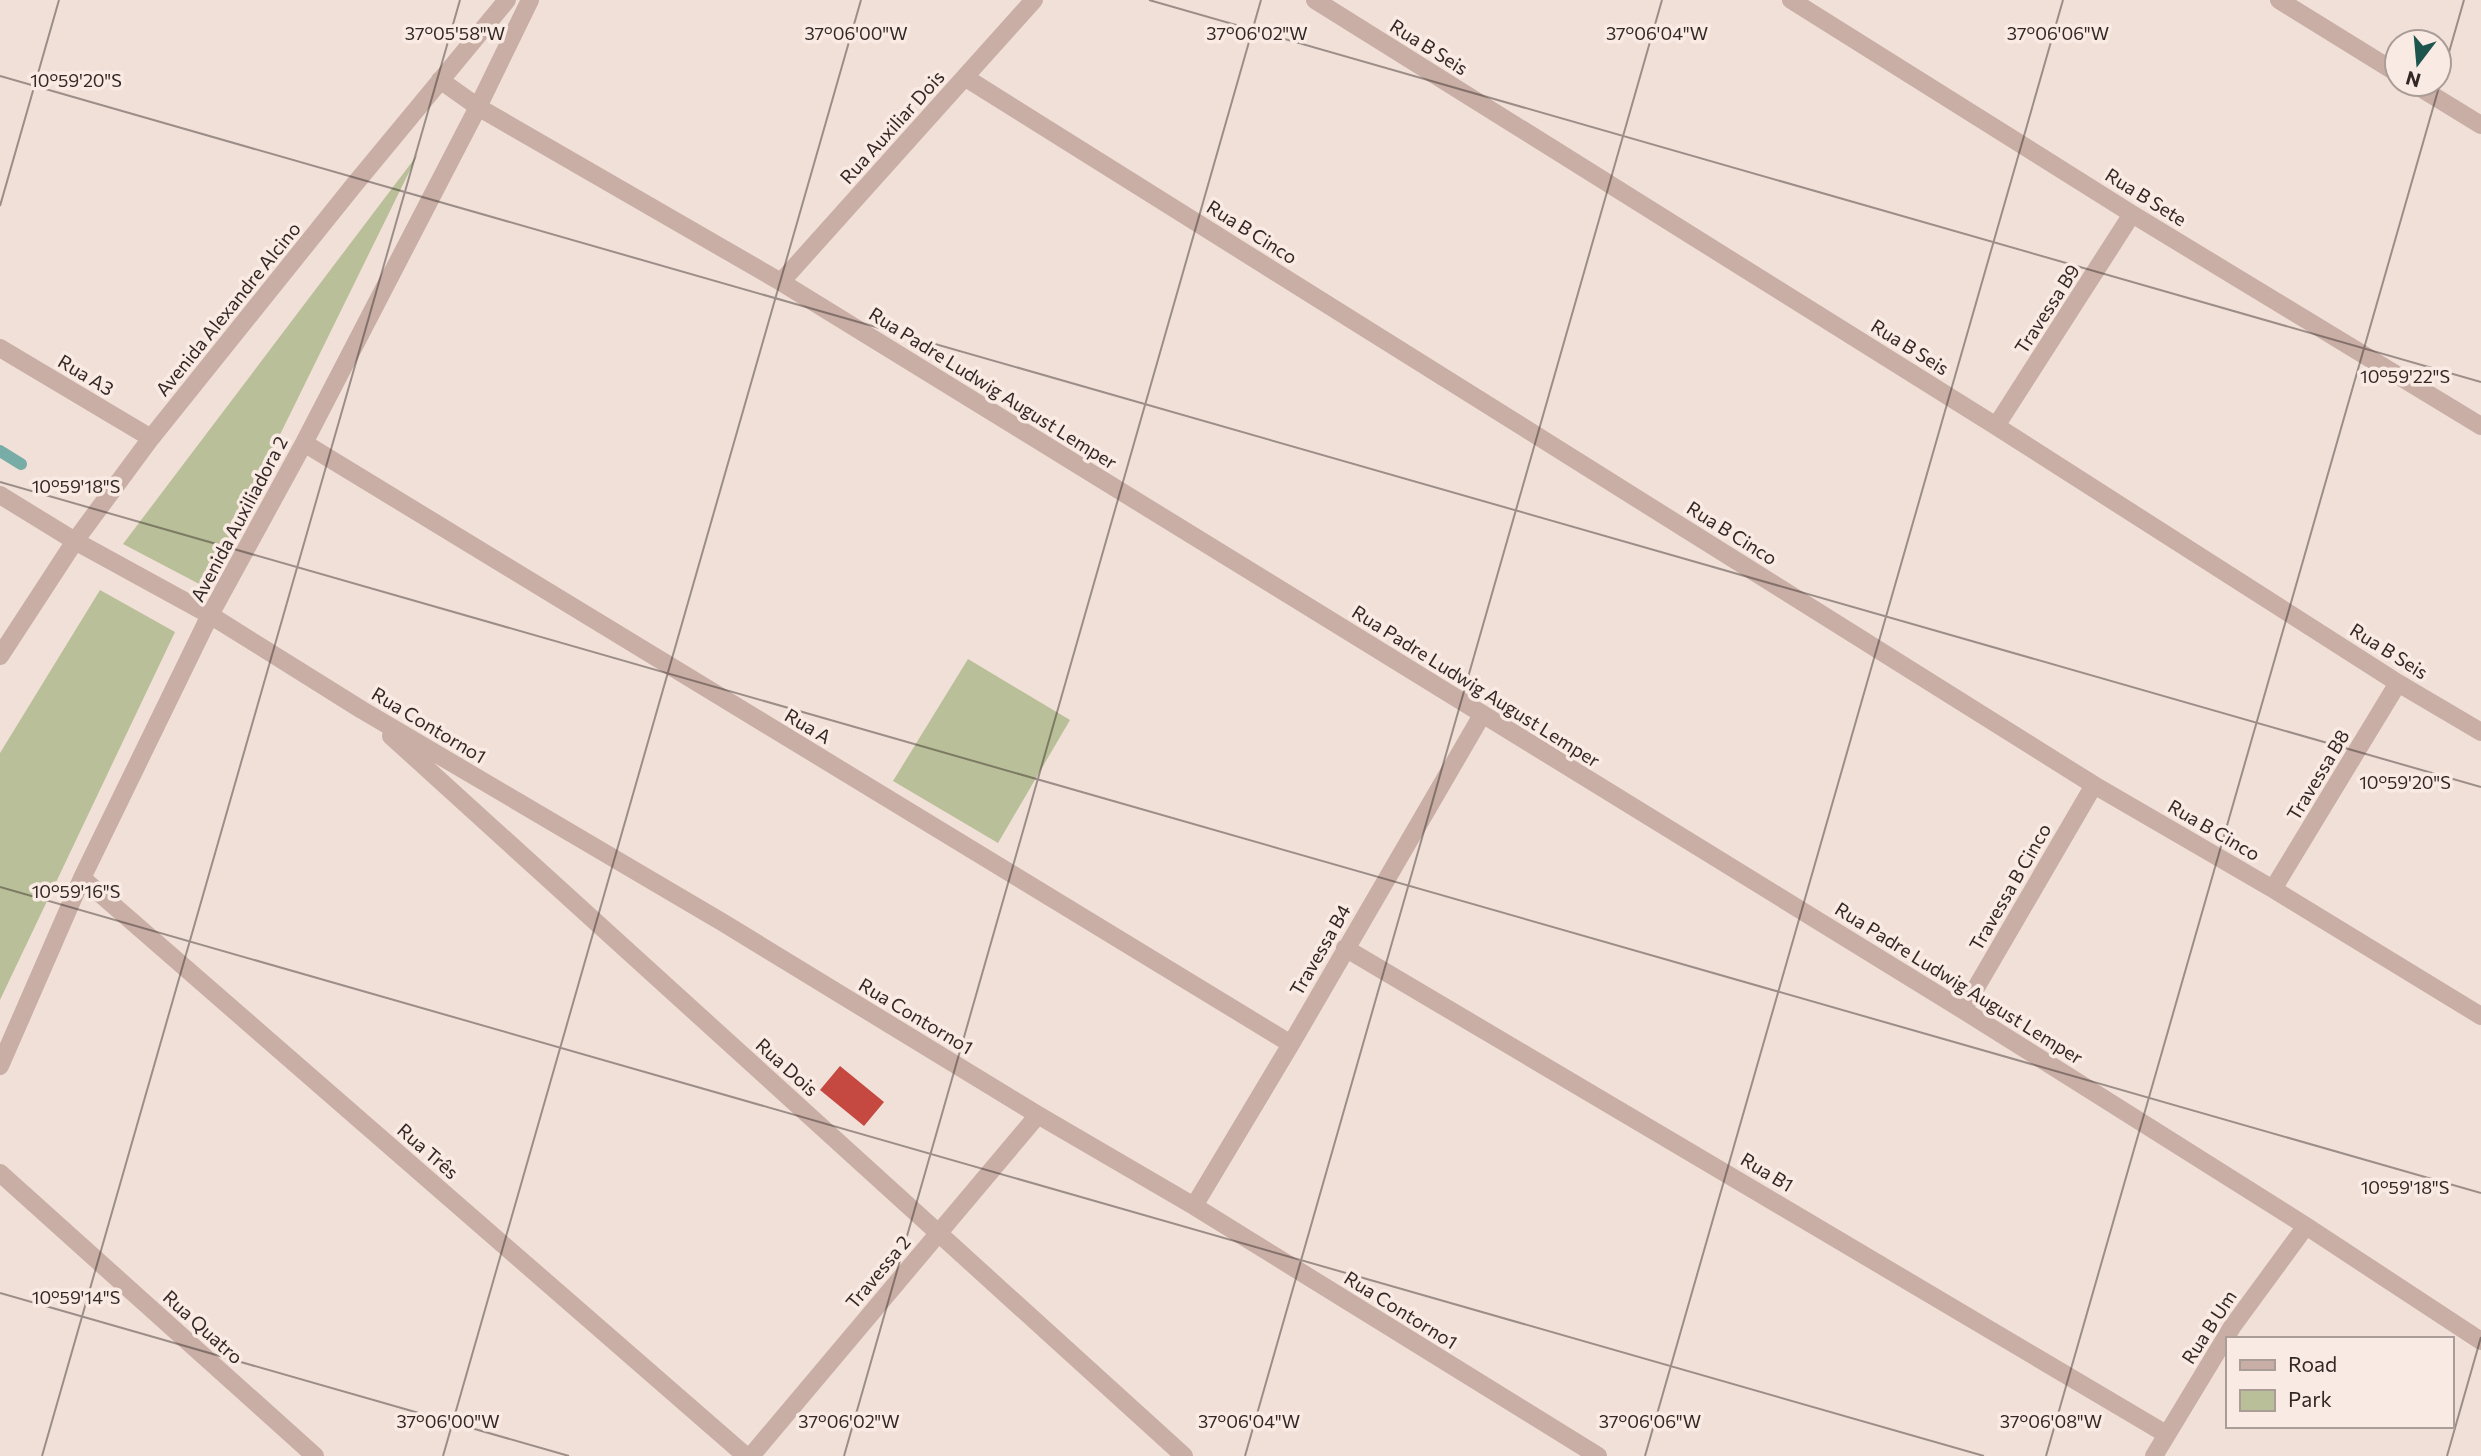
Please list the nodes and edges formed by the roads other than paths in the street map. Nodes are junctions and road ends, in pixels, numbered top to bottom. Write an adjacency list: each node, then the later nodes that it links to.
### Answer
1 (507, 0): 9 (street, Avenida Alexandre Alcino)
2 (530, 0): 11 (street, Avenida Auxiliadora 2)
3 (1034, 0): 8 (street, Rua Auxiliar Dois)
4 (1315, 0): 16 (street, Rua B Seis)
5 (1791, 0): 13 (street, Rua B Sete)
6 (2279, 0): 7 (street)
7 (2383, 64)
8 (966, 78): 14 (street, Rua Auxiliar Dois); 28 (street, Rua B Cinco)
9 (440, 80): 11 (street, Rua Padre Ludwig August Lemper); 18 (street, Avenida Alexandre Alcino)
10 (2437, 98): 12 (street)
11 (478, 107): 14 (street, Rua Padre Ludwig August Lemper); 19 (street, Avenida Auxiliadora 2)
12 (2481, 125)
13 (2132, 214): 16 (street, Travessa B9); 17 (street, Rua B Sete)
14 (781, 282): 26 (street, Rua Padre Ludwig August Lemper)
15 (0, 348): 18 (street, Rua A3)
16 (1996, 426): 24 (street, Rua B Seis)
17 (2481, 426)
18 (151, 438): 21 (street, Avenida Alexandre Alcino)
19 (304, 443): 22 (street, Avenida Auxiliadora 2); 34 (street, Rua A)
20 (0, 495): 21 (street, Rua Contorno1)
21 (75, 541): 22 (street, Rua Contorno1); 23 (street, Avenida Alexandre Alcino)
22 (210, 615): 25 (street, Rua Contorno1); 29 (street, Avenida Auxiliadora 2)
23 (0, 656)
24 (2398, 682): 27 (street, Rua B Seis); 30 (street, Travessa B8)
25 (362, 710): 36 (street, Rua Contorno1); 40 (street, Rua Dois)
26 (1482, 715): 31 (street, Travessa B4); 32 (street, Rua Padre Ludwig August Lemper)
27 (2481, 732)
28 (2094, 785): 30 (street, Rua B Cinco); 32 (street, Travessa B Cinco)
29 (82, 878): 35 (street, Avenida Auxiliadora 2); 44 (street, Rua Três)
30 (2273, 889): 33 (street, Rua B Cinco)
31 (1345, 948): 34 (street, Travessa B4); 42 (street, Rua B1)
32 (1963, 1010): 39 (street, Rua Padre Ludwig August Lemper)
33 (2481, 1016)
34 (1291, 1044): 38 (street, Travessa B4)
35 (0, 1066)
36 (1038, 1115): 38 (street, Rua Contorno1); 40 (street, Travessa 2)
37 (0, 1173): 43 (street, Rua Quatro)
38 (1194, 1206): 47 (street, Rua Contorno1)
39 (2306, 1226): 41 (street, Rua Padre Ludwig August Lemper); 42 (street, Rua B Um)
40 (938, 1233): 45 (street, Travessa 2); 46 (street, Rua Dois)
41 (2481, 1341)
42 (2166, 1434): 48 (street, Rua B Um)
43 (315, 1456)
44 (746, 1456)
45 (751, 1456)
46 (1184, 1456)
47 (1598, 1456)
48 (2154, 1456)

